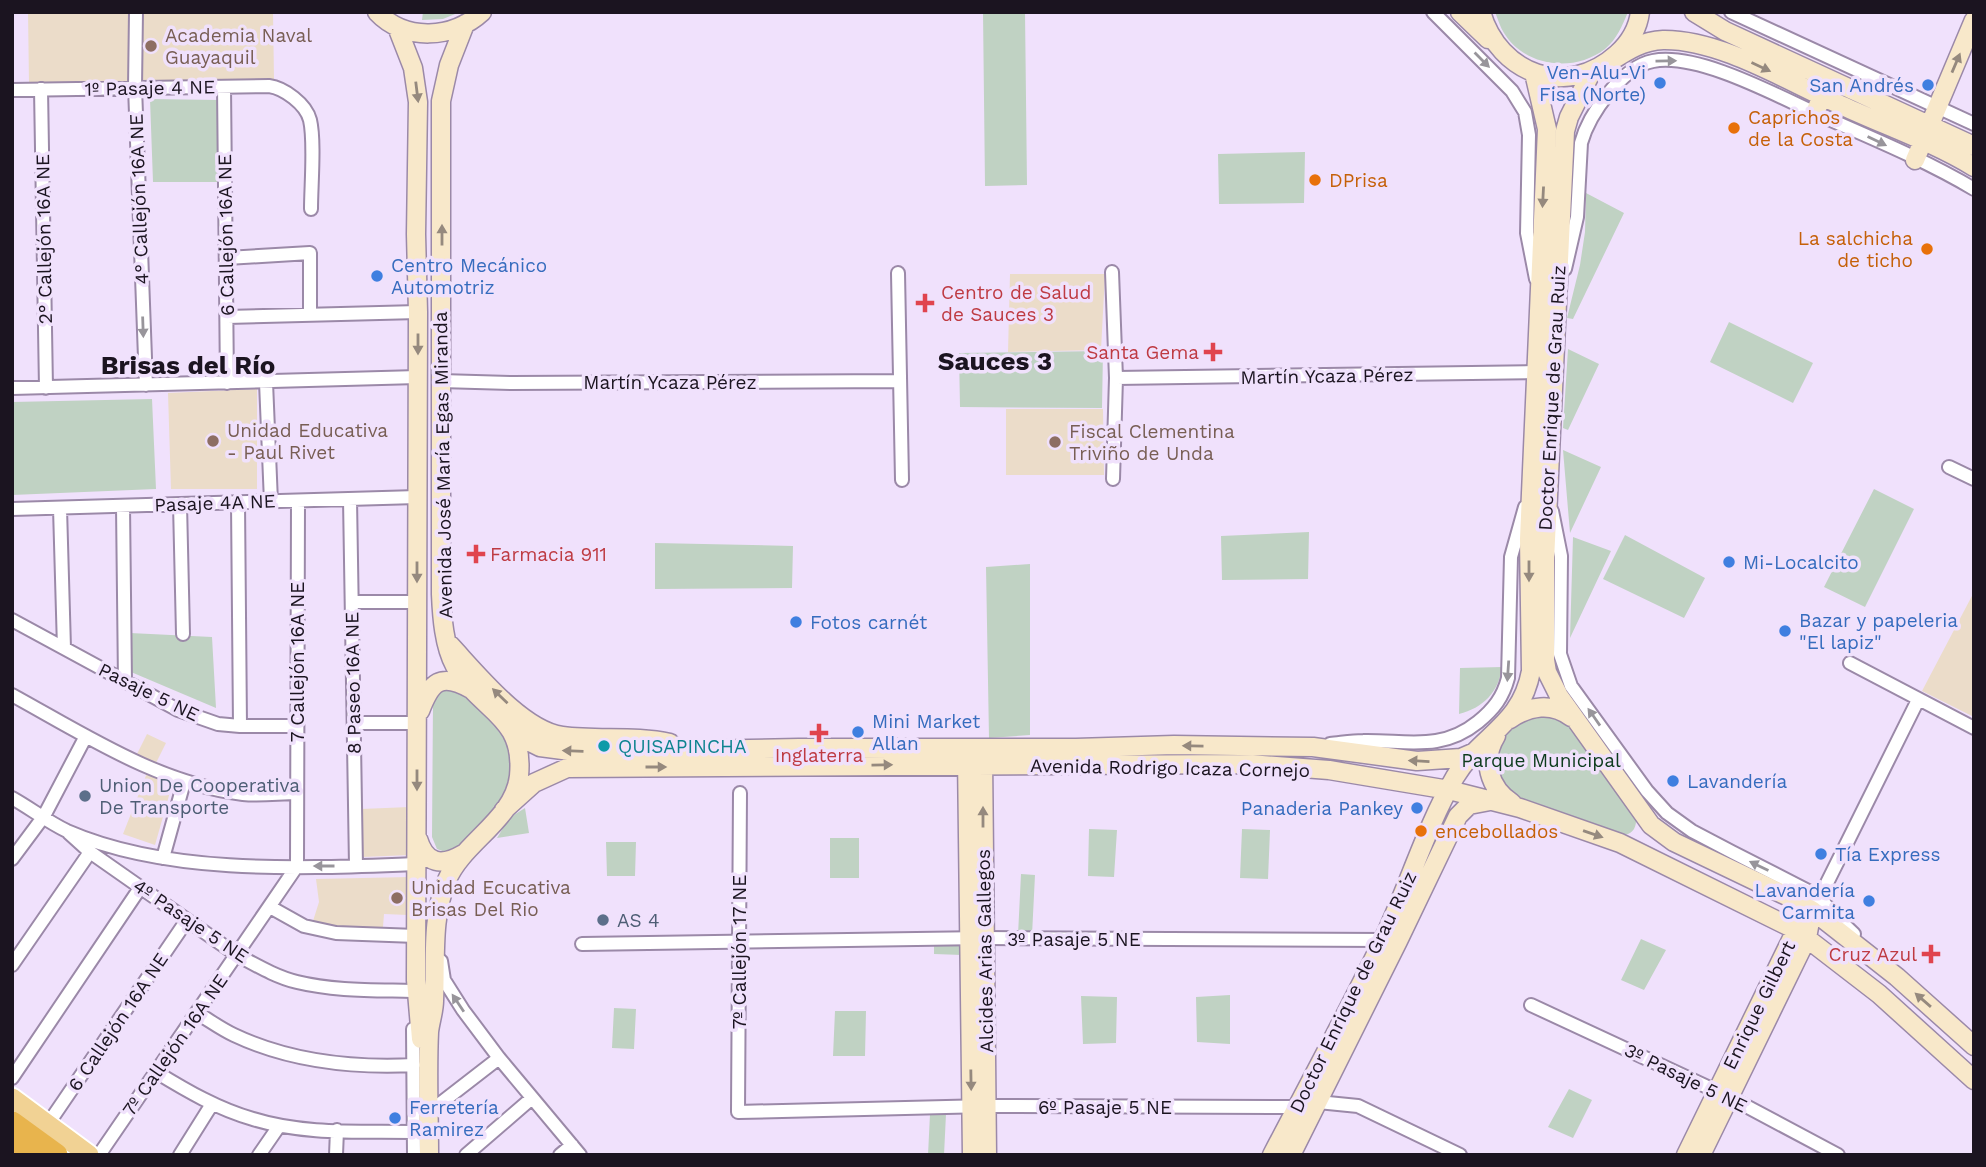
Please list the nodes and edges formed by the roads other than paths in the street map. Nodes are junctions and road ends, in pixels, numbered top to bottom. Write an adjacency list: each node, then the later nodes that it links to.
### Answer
1 (136, 12): 16 (street, 4° Callejón 16A NE)
2 (482, 12): 11 (street)
3 (1433, 12): 35 (street, one-way to 35)
4 (1460, 12): 13 (street)
5 (1481, 12): 13 (street)
6 (1640, 12): 14 (street, Doctor Enrique de Grau Ruiz)
7 (1694, 12): 25 (street)
8 (1731, 12): 21 (street)
9 (377, 14): 12 (street)
10 (1974, 20): 21 (street, one-way to 10)
11 (466, 24): 12 (street); 43 (street, Avenida José María Egas Miranda, one-way to 11)
12 (397, 27): 37 (street, Avenida José María Egas Miranda, one-way to 37)
13 (1502, 53): 15 (street)
14 (1598, 68): 15 (street); 20 (street, one-way to 20); 36 (street, Doctor Enrique de Grau Ruiz)
15 (1534, 73): 35 (street, Doctor Enrique de Grau Ruiz, one-way to 35)
16 (135, 87): 17 (street, 1º Pasaje 4 NE); 18 (street, 1º Pasaje 4 NE); 47 (street, 4° Callejón 16A NE, one-way to 47)
17 (224, 87): 31 (street, 1º Pasaje 4 NE); 32 (street, 6 Callejón 16A NE)
18 (41, 89): 19 (street, 1º Pasaje 4 NE); 49 (street, 2° Callejón 16A NE)
19 (12, 90)
20 (1822, 96): 22 (street); 23 (street)
21 (1938, 107): 24 (street); 25 (street)
22 (1815, 113): 23 (street); 36 (street, one-way to 22)
23 (1839, 114): 26 (street); 28 (street, one-way to 28)
24 (1974, 124)
25 (1930, 125): 26 (street); 27 (street)
26 (1923, 142): 28 (street); 29 (street)
27 (1974, 146)
28 (1915, 160): 30 (street)
29 (1974, 167)
30 (1974, 189)
31 (311, 209)
32 (227, 258): 38 (street); 39 (street, 6 Callejón 16A NE)
33 (898, 272): 44 (street)
34 (1112, 272): 42 (street)
35 (1538, 293): 40 (street, Doctor Enrique de Grau Ruiz)
36 (1556, 303): 55 (street, Doctor Enrique de Grau Ruiz)
37 (418, 312): 38 (street); 41 (street, Avenida José María Egas Miranda, one-way to 41)
38 (310, 314): 39 (street)
39 (227, 317): 46 (street, 6 Callejón 16A NE)
40 (1537, 372): 42 (street, Martín Ycaza Pérez); 54 (street, Doctor Enrique de Grau Ruiz)
41 (418, 377): 45 (street); 56 (street, Avenida José María Egas Miranda)
42 (1116, 378): 51 (street)
43 (441, 381): 44 (street, Martín Ycaza Pérez); 69 (street, Avenida José María Egas Miranda)
44 (900, 381): 53 (street)
45 (266, 382): 46 (street); 59 (street)
46 (227, 383): 47 (street)
47 (146, 385): 49 (street)
48 (12, 388): 49 (street)
49 (46, 388)
50 (1949, 467): 52 (street)
51 (1113, 479)
52 (1974, 479)
53 (902, 480)
54 (1531, 483): 80 (street, Doctor Enrique de Grau Ruiz, one-way to 80); 86 (street, Doctor Enrique de Grau Ruiz, one-way to 86)
55 (1548, 490): 78 (street, Doctor Enrique de Grau Ruiz); 110 (street, one-way to 55)
56 (417, 497): 57 (street, Pasaje 4A NE); 66 (street, Avenida José María Egas Miranda, one-way to 66)
57 (350, 499): 58 (street, Pasaje 4A NE); 65 (street, 8 Paseo 16A NE)
58 (298, 501): 59 (street, Pasaje 4A NE); 82 (street, 7 Callejón 16A NE)
59 (271, 502): 60 (street, Pasaje 4A NE)
60 (238, 503): 61 (street, Pasaje 4A NE); 81 (street)
61 (180, 504): 62 (street, Pasaje 4A NE); 68 (street)
62 (123, 506): 63 (street, Pasaje 4A NE); 72 (street)
63 (61, 508): 64 (street, Pasaje 4A NE); 70 (street)
64 (12, 509)
65 (352, 602): 66 (street); 79 (street, 8 Paseo 16A NE)
66 (417, 602): 77 (street, Avenida José María Egas Miranda)
67 (12, 620): 70 (street, Pasaje 5 NE)
68 (183, 634)
69 (447, 641): 73 (street, Avenida José María Egas Miranda); 87 (street, one-way to 69)
70 (64, 648): 72 (street, Pasaje 5 NE)
71 (1850, 663): 75 (street)
72 (125, 682): 81 (street, Pasaje 5 NE)
73 (471, 689): 76 (street, Avenida José María Egas Miranda); 77 (street)
74 (12, 695): 84 (street)
75 (1917, 700): 83 (street); 110 (street)
76 (503, 720): 87 (street, Avenida Rodrigo Icaza Cornejo, one-way to 76); 96 (street, Avenida José María Egas Miranda)
77 (417, 721): 79 (street); 100 (street, Avenida José María Egas Miranda, one-way to 100)
78 (1577, 722): 80 (street); 97 (street)
79 (354, 723): 108 (street, 8 Paseo 16A NE)
80 (1504, 725): 85 (street, Doctor Enrique de Grau Ruiz); 95 (street)
81 (240, 726): 82 (street, Pasaje 5 NE)
82 (296, 726): 91 (street, 7 Callejón 16A NE)
83 (1974, 728)
84 (86, 736): 89 (street); 98 (street)
85 (1483, 745): 86 (street, Avenida Rodrigo Icaza Cornejo, one-way to 86); 90 (street, Doctor Enrique de Grau Ruiz)
86 (1313, 747): 88 (street, Avenida Rodrigo Icaza Cornejo, one-way to 88)
87 (701, 749): 88 (street, Avenida Rodrigo Icaza Cornejo)
88 (975, 757): 90 (street, Avenida Rodrigo Icaza Cornejo); 96 (street, Avenida Rodrigo Icaza Cornejo, one-way to 88); 116 (street, Alcides Arias Gallegos)
89 (184, 782): 91 (street); 104 (street)
90 (1449, 790): 94 (street, Avenida Rodrigo Icaza Cornejo); 117 (street, Doctor Enrique de Grau Ruiz)
91 (297, 793): 107 (street, 7 Callejón 16A NE)
92 (740, 793): 118 (street, 7º Callejón 17 NE)
93 (12, 798): 98 (street)
94 (1493, 800): 95 (street, Avenida Rodrigo Icaza Cornejo); 117 (street, Doctor Enrique de Grau Ruiz)
95 (1520, 808): 101 (street, Avenida Rodrigo Icaza Cornejo, one-way to 101)
96 (504, 810): 103 (street, Avenida José María Egas Miranda)
97 (1640, 810): 101 (street); 110 (street)
98 (44, 816): 99 (street); 105 (street)
99 (66, 830): 102 (street, 4º Pasaje 5 NE); 104 (street)
100 (417, 836): 103 (street); 106 (street, Avenida José María Egas Miranda)
101 (1620, 843): 114 (street, Avenida Rodrigo Icaza Cornejo)
102 (90, 852): 109 (street, 4º Pasaje 5 NE); 121 (street)
103 (464, 854): 113 (street, Avenida José María Egas Miranda)
104 (163, 858): 107 (street)
105 (12, 859)
106 (416, 864): 108 (street); 115 (street, Avenida José María Egas Miranda)
107 (297, 866): 108 (street, one-way to 107); 111 (street, 7º Callejón 16A NE)
108 (356, 866)
109 (140, 888): 112 (street, 4º Pasaje 5 NE); 130 (street)
110 (1816, 904): 114 (street, Enrique Gilbert); 126 (street, one-way to 110)
111 (270, 907): 115 (street); 120 (street, 7º Callejón 16A NE)
112 (187, 920): 120 (street, 4º Pasaje 5 NE); 142 (street, 6 Callejón 16A NE)
113 (436, 924): 123 (street, Avenida José María Egas Miranda); 127 (street, one-way to 113)
114 (1801, 934): 131 (street, Avenida Rodrigo Icaza Cornejo); 132 (street, Enrique Gilbert)
115 (416, 936): 122 (street, Avenida José María Egas Miranda)
116 (977, 939): 117 (street, 3º Pasaje 5 NE); 118 (street, 3º Pasaje 5 NE); 138 (street, Alcides Arias Gallegos)
117 (1391, 941): 135 (street, Doctor Enrique de Grau Ruiz); 139 (street, Doctor Enrique de Grau Ruiz)
118 (739, 942): 119 (street, 3º Pasaje 5 NE); 140 (street, 7º Callejón 17 NE)
119 (582, 944)
120 (237, 955): 122 (street, 4º Pasaje 5 NE); 125 (street, 7º Callejón 16A NE)
121 (12, 965)
122 (414, 985): 128 (street); 148 (street, Avenida José María Egas Miranda)
123 (434, 1005): 137 (street); 148 (street, Avenida José María Egas Miranda)
124 (1531, 1005): 132 (street, 3º Pasaje 5 NE)
125 (197, 1013): 128 (street); 129 (street, 7º Callejón 16A NE)
126 (1974, 1046)
127 (499, 1058): 134 (street); 137 (street)
128 (414, 1065): 145 (street)
129 (156, 1072): 136 (street); 152 (street, 7º Callejón 16A NE)
130 (12, 1078)
131 (1974, 1080)
132 (1723, 1095): 163 (street, Enrique Gilbert); 164 (street, Enrique Gilbert); 165 (street, 3º Pasaje 5 NE)
133 (12, 1098): 142 (main road)
134 (532, 1098): 146 (street); 156 (street)
135 (1318, 1102): 139 (street, 6º Pasaje 5 NE); 161 (street, Doctor Enrique de Grau Ruiz); 162 (street, 6º Pasaje 5 NE)
136 (212, 1104): 143 (street); 153 (street)
137 (436, 1106): 148 (street)
138 (979, 1106): 139 (street, 6º Pasaje 5 NE); 140 (street, 6º Pasaje 5 NE); 158 (street, Alcides Arias Gallegos); 159 (street, Alcides Arias Gallegos)
139 (1297, 1107): 160 (street, Doctor Enrique de Grau Ruiz)
140 (738, 1112)
141 (12, 1123): 150 (highway)
142 (48, 1124): 151 (main road)
143 (279, 1126): 144 (street); 154 (street)
144 (337, 1130): 145 (street); 155 (street)
145 (414, 1132): 148 (street)
146 (576, 1150): 157 (street)
147 (12, 1151): 149 (highway)
148 (425, 1154)
149 (44, 1155)
150 (56, 1155)
151 (89, 1155)
152 (99, 1155)
153 (180, 1155)
154 (259, 1155)
155 (337, 1155)
156 (466, 1155)
157 (560, 1155)
158 (972, 1155)
159 (987, 1155)
160 (1272, 1155)
161 (1291, 1155)
162 (1460, 1155)
163 (1686, 1155)
164 (1701, 1155)
165 (1839, 1155)

